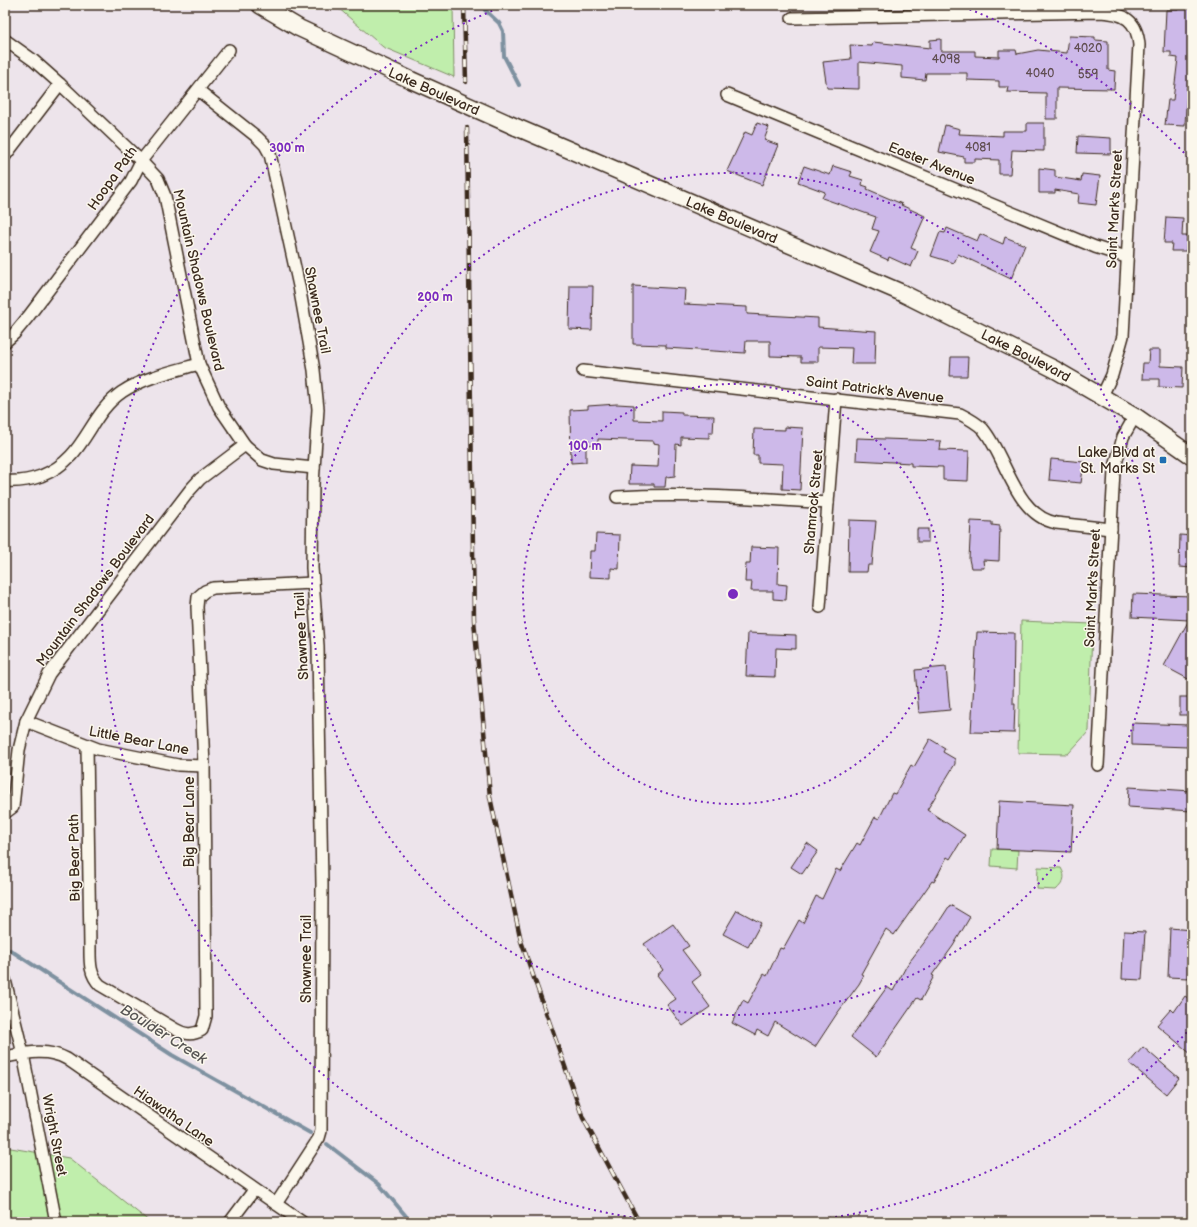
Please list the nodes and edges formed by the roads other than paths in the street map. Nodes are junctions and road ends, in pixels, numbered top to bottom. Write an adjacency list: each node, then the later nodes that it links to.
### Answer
1 (260, 5): 14 (main road, Lake Boulevard, bridge)
2 (792, 18): 10 (street, Saint Mark's Street)
3 (5, 40): 5 (street, Mountain Shadows Boulevard)
4 (229, 50): 6 (street, Hoopa Path)
5 (60, 84): 8 (street); 9 (street, Mountain Shadows Boulevard)
6 (198, 90): 9 (street, Hoopa Path); 19 (street, Shawnee Trail)
7 (727, 95): 10 (street, Easter Avenue)
8 (5, 156)
9 (141, 161): 11 (street, Hoopa Path); 12 (street, Mountain Shadows Boulevard)
10 (1126, 257): 14 (street, Saint Mark's Street)
11 (5, 342)
12 (199, 364): 17 (street, Mountain Shadows Boulevard); 20 (street)
13 (583, 371): 15 (street, Saint Patrick's Avenue)
14 (1102, 396): 16 (main road, Lake Boulevard)
15 (836, 399): 22 (street, Shamrock Street); 23 (street, Saint Patrick's Avenue)
16 (1135, 416): 18 (main road, Lake Boulevard); 23 (street, Saint Mark's Street)
17 (245, 445): 19 (street); 26 (street, Mountain Shadows Boulevard)
18 (1192, 456)
19 (314, 468): 24 (street, Shawnee Trail)
20 (5, 480)
21 (617, 498): 22 (street)
22 (828, 504): 25 (street, Shamrock Street)
23 (1110, 530): 28 (street, Saint Mark's Street)
24 (314, 583): 29 (street, Big Bear Lane); 36 (street, Shawnee Trail)
25 (820, 607)
26 (26, 721): 27 (street, Little Bear Lane); 30 (street, Mountain Shadows Boulevard)
27 (88, 746): 29 (street, Little Bear Lane); 31 (street, Big Bear Path)
28 (1098, 765)
29 (204, 766): 31 (street, Big Bear Lane)
30 (5, 813)
31 (91, 970)
32 (5, 980): 33 (street, Wright Street)
33 (23, 1054): 34 (street, Hiawatha Lane); 35 (street, Hiawatha Lane); 37 (street, Wright Street)
34 (5, 1058)
35 (254, 1190): 36 (street, Hiawatha Lane); 38 (street)
36 (276, 1204): 39 (street, Hiawatha Lane)
37 (56, 1222)
38 (230, 1222)
39 (302, 1222)

